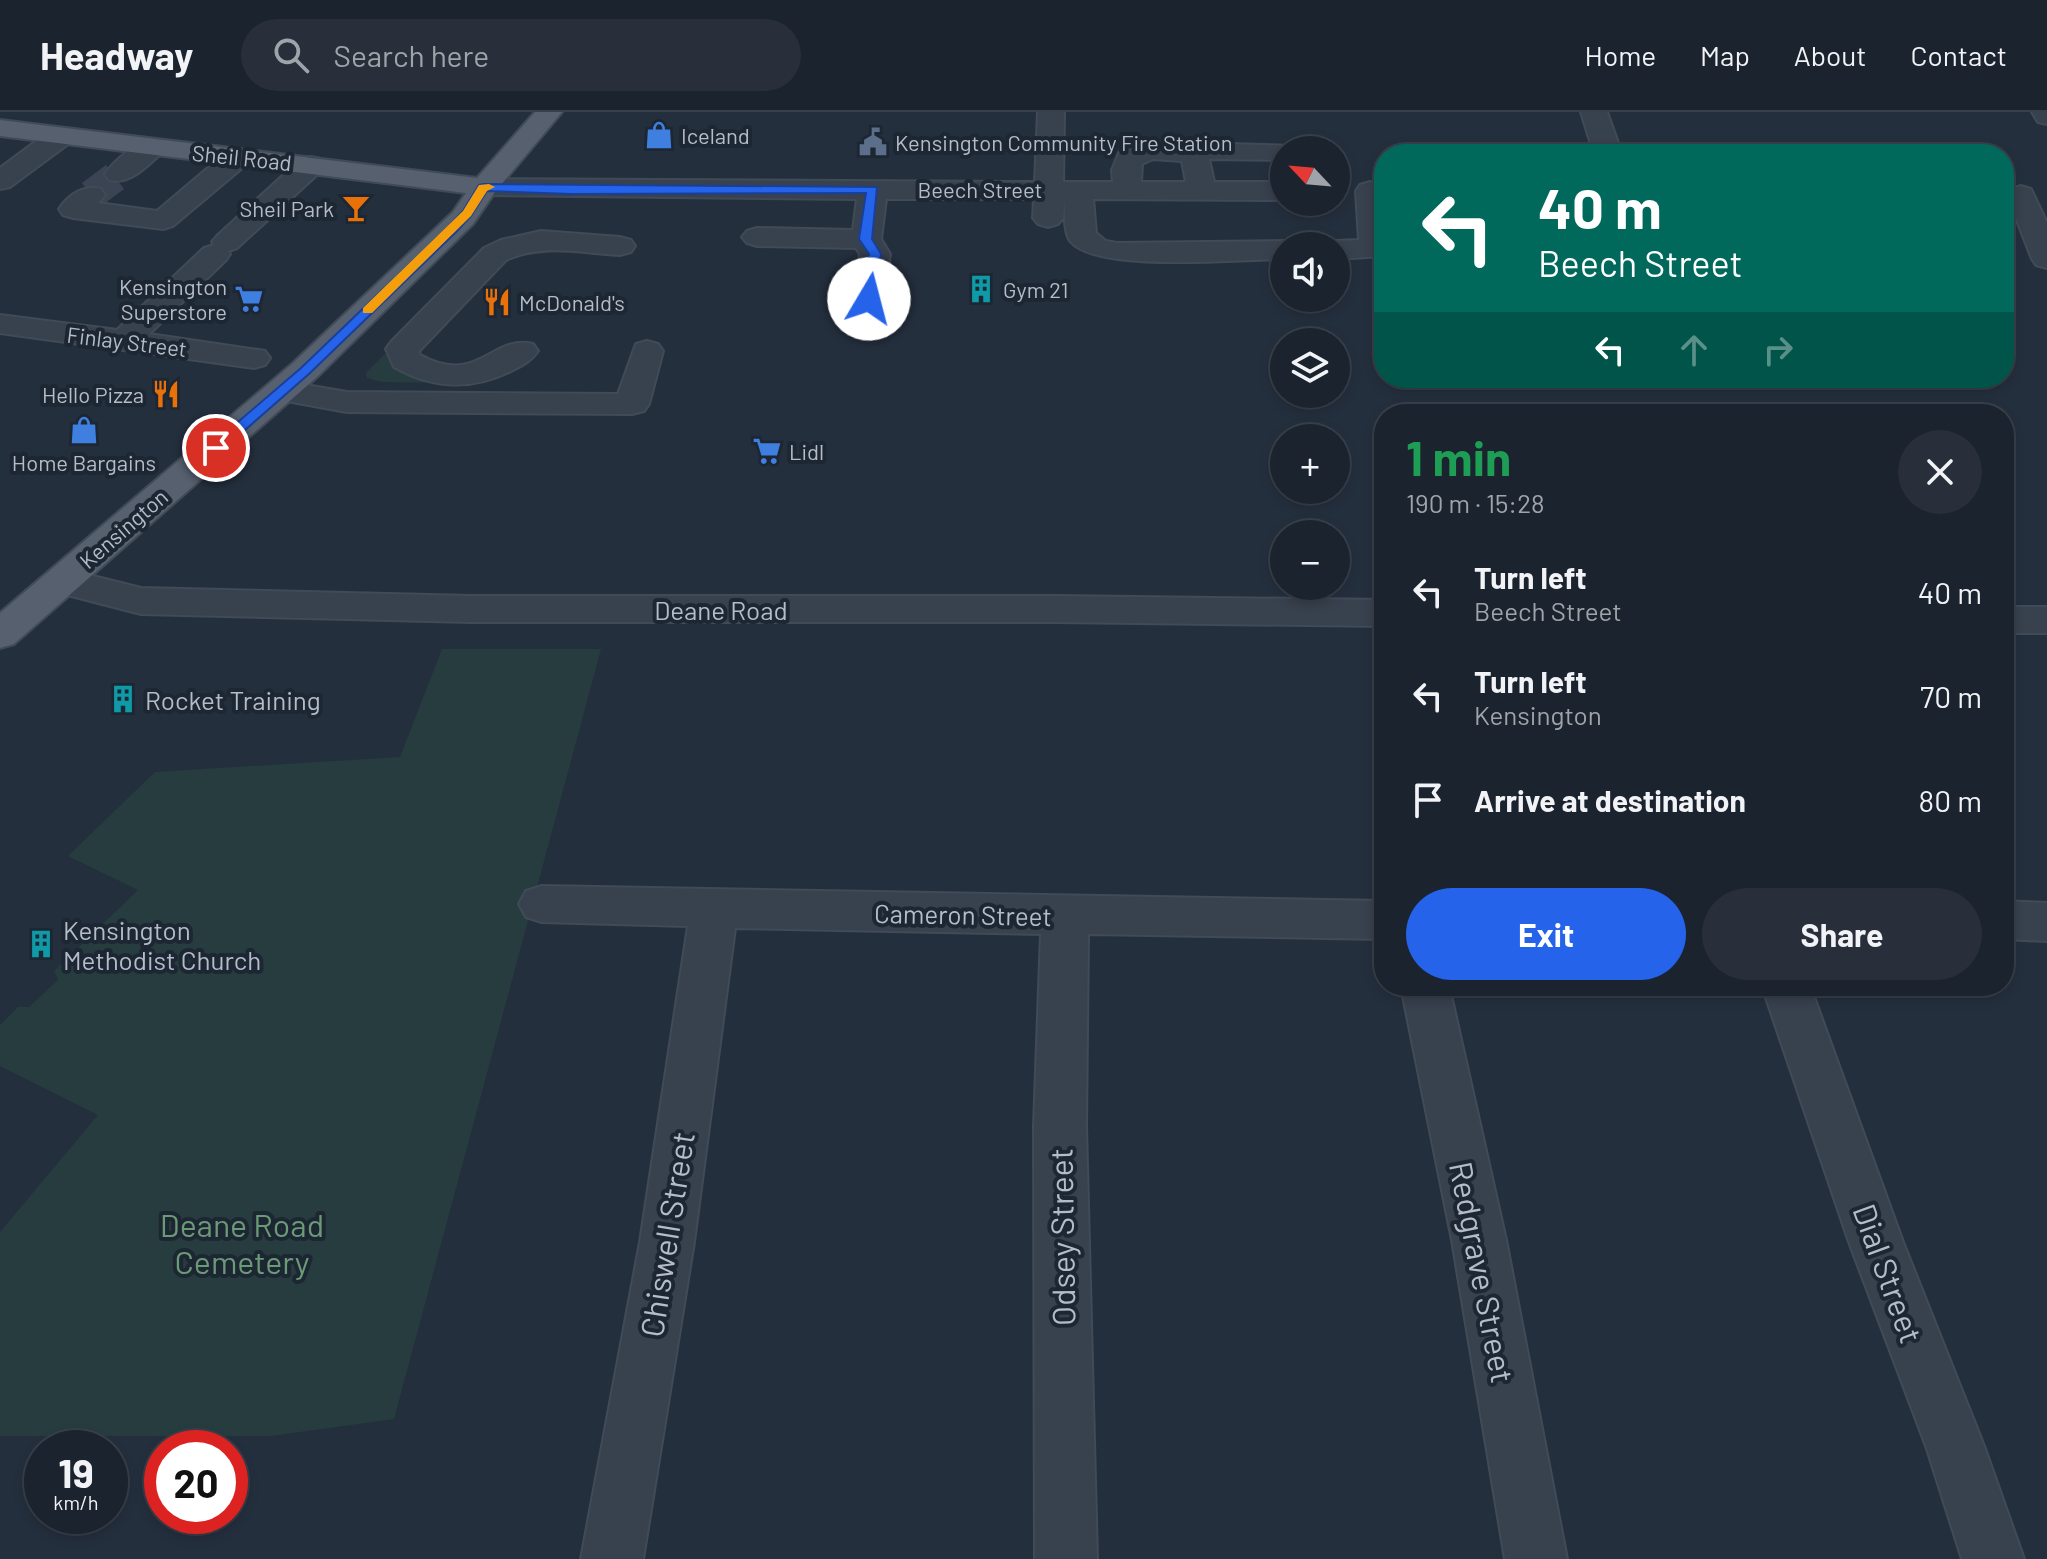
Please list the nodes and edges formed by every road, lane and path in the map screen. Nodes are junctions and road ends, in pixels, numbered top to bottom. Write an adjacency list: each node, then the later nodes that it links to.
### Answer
1 (549, 112): 14 (main road, Kensington)
2 (1051, 112): 17 (street)
3 (1594, 112): 6 (street)
4 (0, 128): 5 (main road, Sheil Road)
5 (61, 136): 7 (main road, Sheil Road); 13 (street)
6 (1605, 144)
7 (152, 147): 10 (main road, Sheil Road); 12 (street)
8 (1181, 151): 9 (street); 18 (street); 19 (street)
9 (1270, 152)
10 (238, 157): 11 (main road, Sheil Road); 22 (street)
11 (311, 165): 14 (main road, Sheil Road); 36 (street)
12 (119, 174)
13 (0, 181)
14 (484, 187): 15 (street, Beech Street); 40 (main road, Kensington)
15 (873, 189): 16 (street, Beech Street); 27 (street)
16 (951, 189): 17 (street, Beech Street); 25 (street)
17 (1064, 189): 18 (street, Beech Street); 24 (street); 31 (street)
18 (1128, 190): 19 (street, Beech Street)
19 (1201, 190): 20 (street, Beech Street)
20 (1270, 191)
21 (1367, 191): 28 (street)
22 (91, 195)
23 (2024, 195): 33 (street)
24 (1048, 218)
25 (946, 219)
26 (757, 237): 27 (street)
27 (866, 239): 34 (street)
28 (1374, 242)
29 (620, 246): 37 (street)
30 (1374, 249): 32 (street)
31 (1270, 250)
32 (1350, 250)
33 (2047, 259)
34 (869, 299)
35 (3, 328): 36 (street, Finlay Street)
36 (124, 341): 39 (street, Finlay Street)
37 (522, 351)
38 (647, 351): 40 (street)
39 (254, 358)
40 (282, 391): 41 (main road, Kensington)
41 (61, 581): 42 (street, Deane Road); 45 (main road, Kensington)
42 (1374, 613)
43 (2014, 620): 44 (street)
44 (2047, 620)
45 (0, 634)
46 (542, 904): 47 (street, Cameron Street)
47 (714, 909): 48 (street, Cameron Street); 54 (street, Chiswell Street)
48 (1065, 915): 49 (street, Cameron Street); 55 (street, Odsey Street)
49 (1374, 920)
50 (2014, 920): 51 (street)
51 (2047, 922)
52 (1427, 996): 56 (street, Redgrave Street)
53 (1790, 996): 57 (street, Dial Street)
54 (612, 1559)
55 (1066, 1559)
56 (1536, 1559)
57 (1993, 1559)

